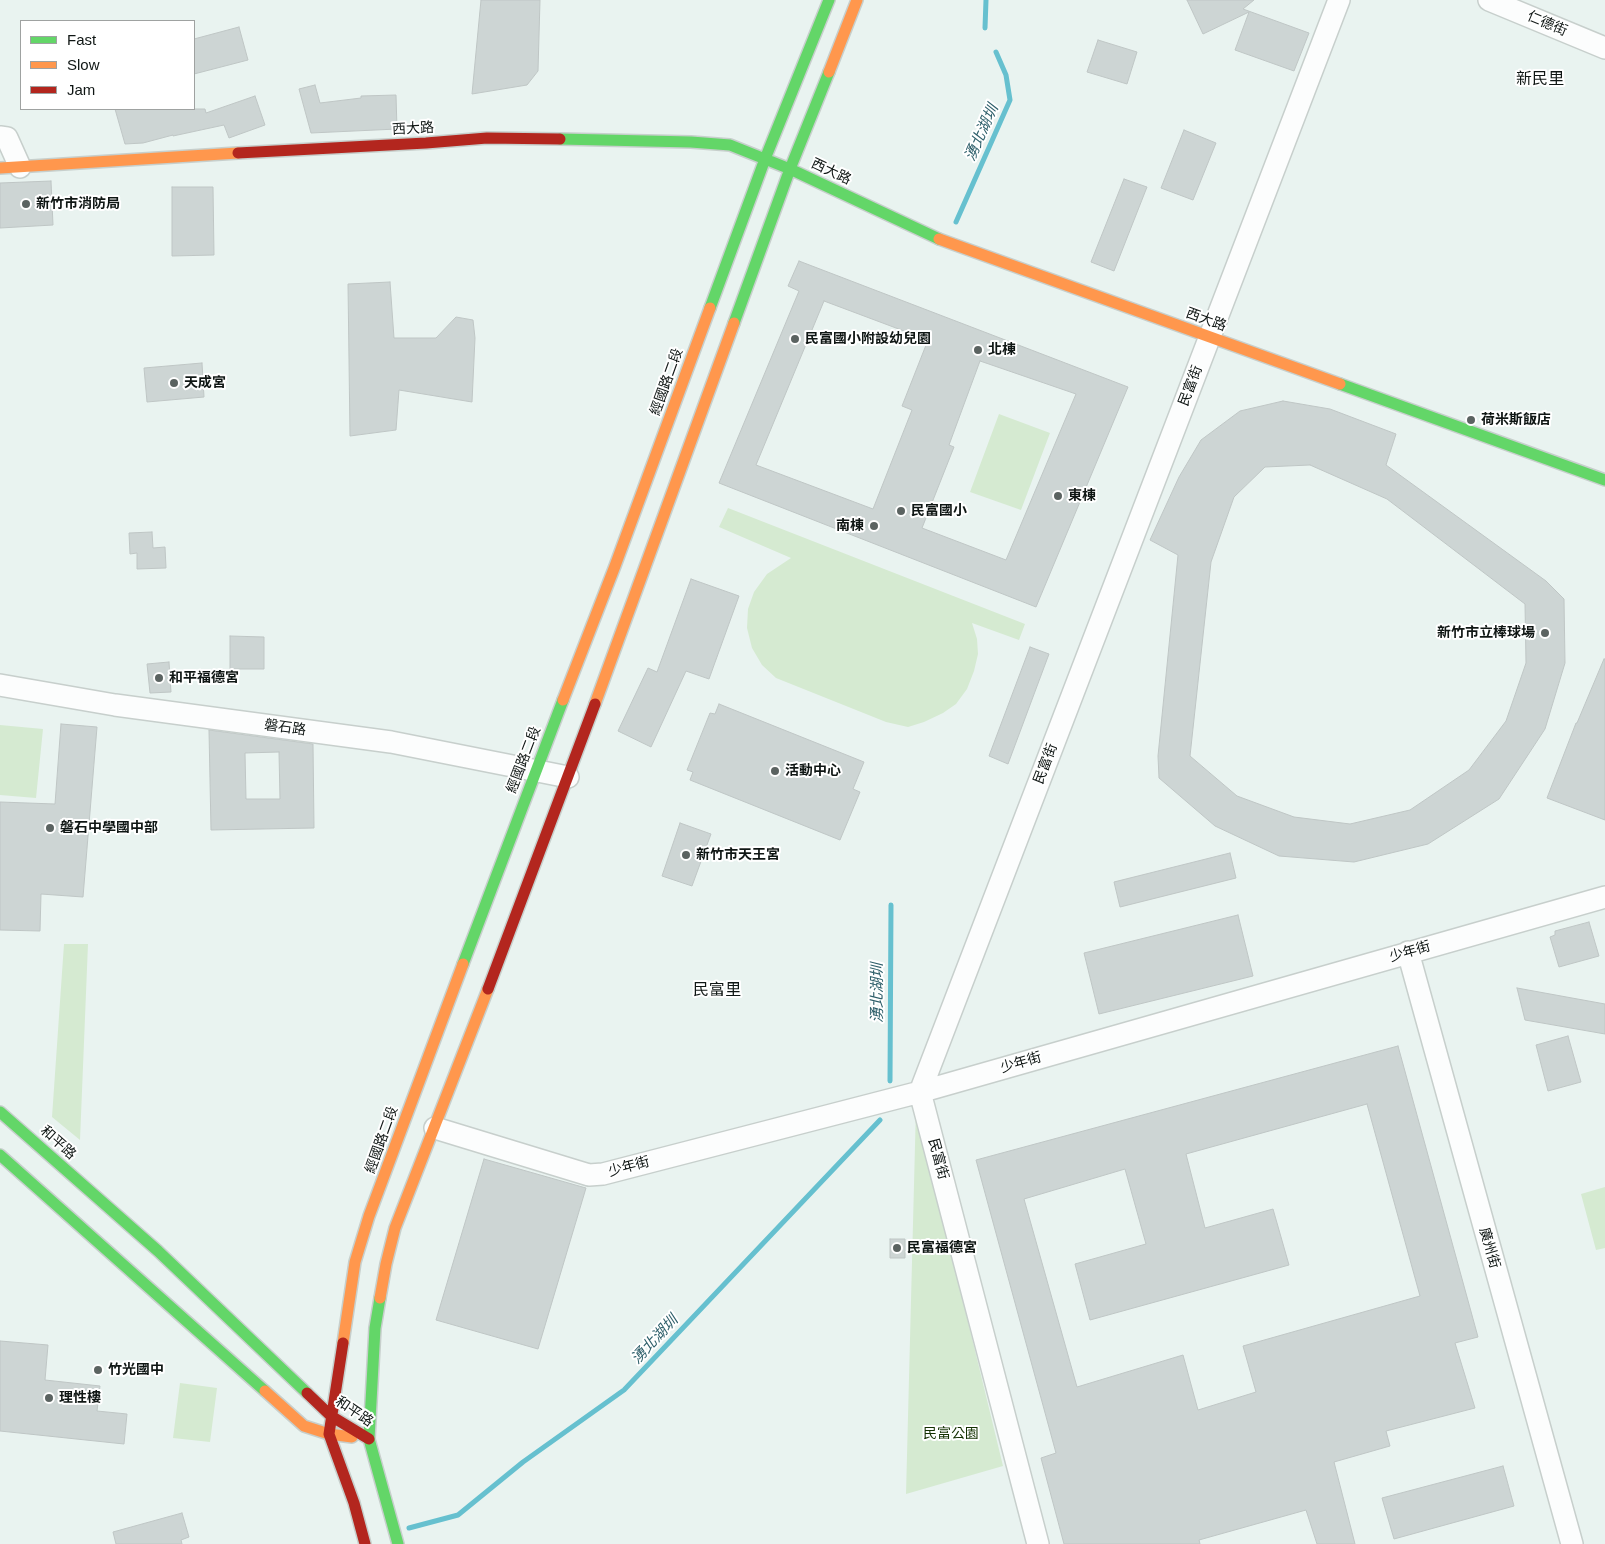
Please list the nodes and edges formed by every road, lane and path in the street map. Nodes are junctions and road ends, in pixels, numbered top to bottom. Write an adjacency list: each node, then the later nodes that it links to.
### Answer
1 (829, 0): 7 (main road, 經國路二段)
2 (857, 0): 9 (main road)
3 (1339, 0): 10 (street, 民富街)
4 (1490, 0): 5 (street, 仁德街)
5 (1605, 48)
6 (0, 137): 8 (street)
7 (765, 159): 8 (main road, 西大路); 9 (main road, 西大路); 13 (main road, 經國路二段)
8 (10, 167)
9 (790, 169): 10 (main road, 西大路); 14 (main road)
10 (1210, 338): 11 (main road, 西大路); 17 (street, 民富街)
11 (1605, 480)
12 (0, 685): 13 (street, 磐石路)
13 (536, 769): 14 (street, 磐石路); 21 (main road, 經國路二段)
14 (568, 777): 19 (main road)
15 (1605, 897): 16 (street, 少年街)
16 (1408, 952): 17 (street, 少年街); 27 (street, 廣州街)
17 (920, 1092): 19 (street, 少年街); 26 (street, 民富街)
18 (0, 1112): 21 (main road, 和平路)
19 (435, 1128): 23 (main road)
20 (0, 1155): 22 (main road, 和平路)
21 (331, 1416): 22 (main road, 經國路二段); 23 (main road, 和平路)
22 (329, 1434): 23 (main road, 和平路); 24 (main road, 經國路二段)
23 (369, 1439): 25 (main road)
24 (365, 1544)
25 (398, 1544)
26 (1038, 1544)
27 (1572, 1544)

